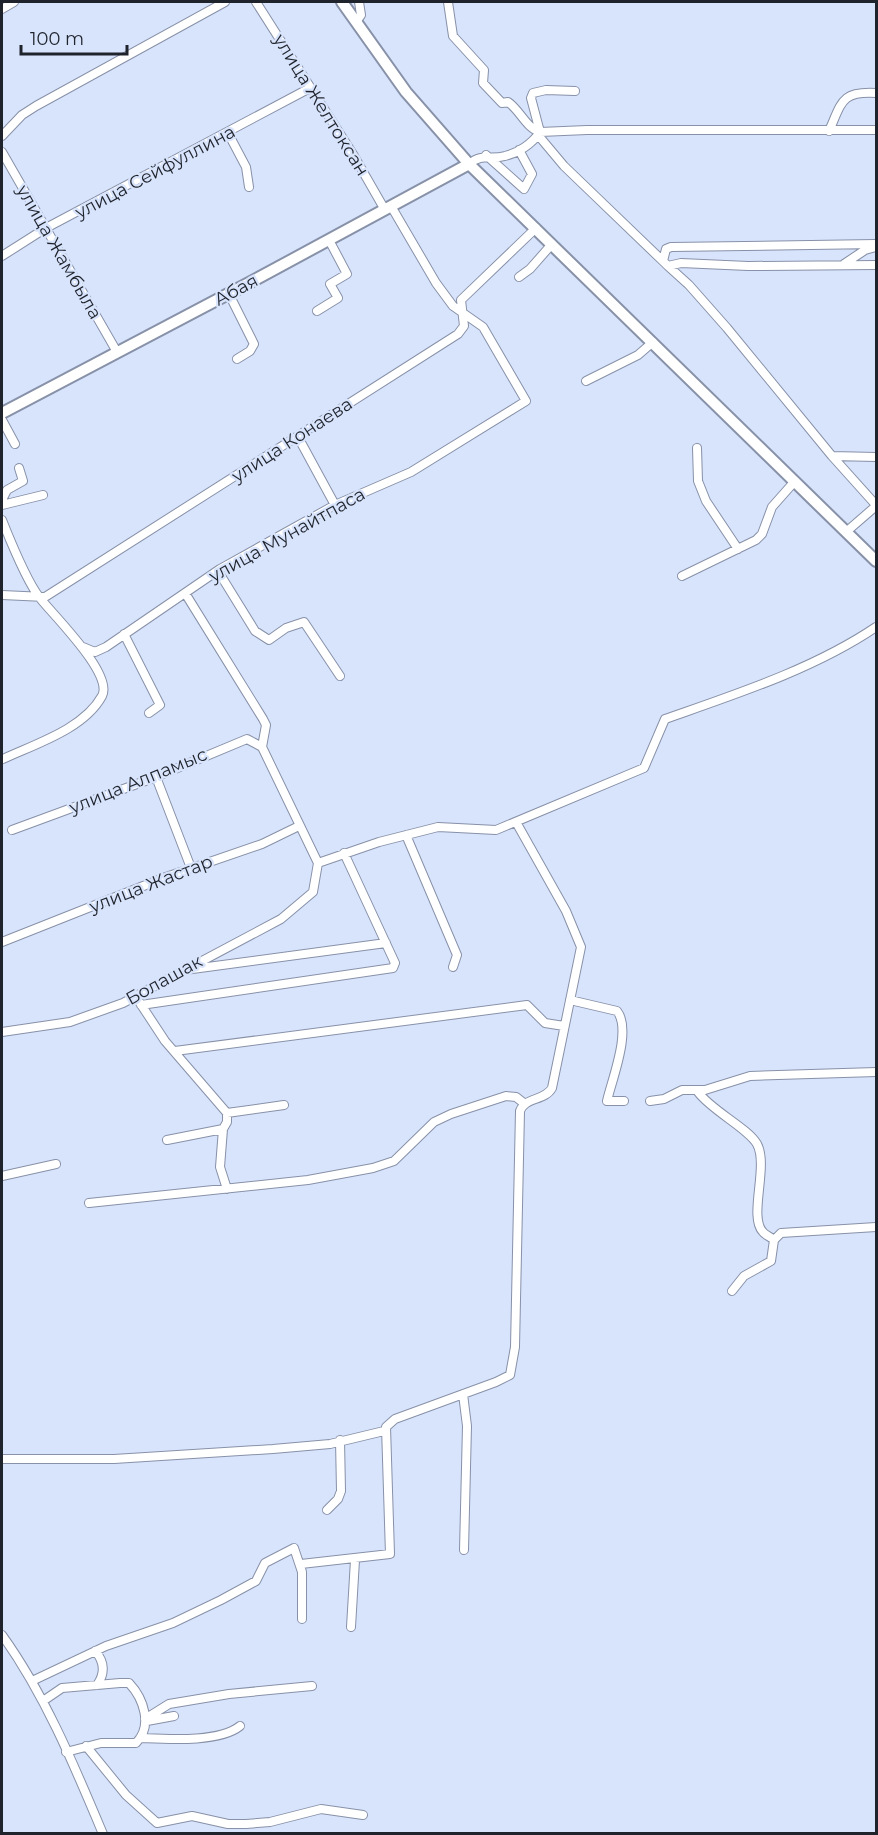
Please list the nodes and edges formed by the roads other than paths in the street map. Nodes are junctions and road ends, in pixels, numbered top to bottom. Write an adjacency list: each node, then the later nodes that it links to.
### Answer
1 (14, 2): 7 (street)
2 (225, 2): 16 (street)
3 (256, 2): 9 (street, улица Желтоксан)
4 (342, 2): 8 (main road)
5 (359, 2): 8 (street)
6 (448, 2): 15 (street)
7 (2, 9)
8 (356, 22): 20 (main road)
9 (310, 88): 14 (street, улица Сейфуллина); 23 (street, улица Желтоксан)
10 (575, 91): 15 (street)
11 (876, 93): 13 (street)
12 (876, 130): 13 (street)
13 (829, 131): 15 (street)
14 (228, 134): 22 (street); 24 (street, улица Сейфуллина)
15 (539, 134): 17 (street); 30 (street)
16 (2, 136)
17 (519, 150): 19 (street); 19 (street)
18 (2, 152): 21 (street, улица Жамбыла)
19 (486, 155): 20 (street)
20 (469, 164): 23 (main road, Абая); 25 (main road)
21 (5, 166): 24 (street, улица Жамбыла)
22 (249, 187)
23 (388, 208): 26 (main road, Абая); 36 (street, улица Желтоксан)
24 (46, 228): 29 (street, улица Сейфуллина); 38 (street, улица Жамбыла)
25 (536, 228): 27 (main road); 36 (street, улица Конаева)
26 (328, 240): 34 (main road, Абая); 35 (street)
27 (552, 244): 33 (street); 37 (main road)
28 (876, 245): 30 (street); 31 (street)
29 (2, 255)
30 (665, 263): 31 (street); 47 (street)
31 (842, 265): 32 (street)
32 (876, 265)
33 (519, 277)
34 (230, 294): 38 (main road, Абая); 39 (street)
35 (317, 311)
36 (462, 311): 41 (street, улица Желтоксан); 44 (street, улица Конаева)
37 (653, 342): 40 (street); 50 (main road)
38 (117, 352): 42 (main road, Абая)
39 (237, 359)
40 (586, 381)
41 (526, 401): 53 (street, улица Мунайтпаса)
42 (2, 412)
43 (2, 420): 45 (street)
44 (298, 437): 53 (street); 63 (street, улица Конаева)
45 (15, 444)
46 (697, 448): 57 (street)
47 (832, 456): 48 (street); 54 (street)
48 (876, 457)
49 (19, 468): 52 (street)
50 (795, 482): 56 (main road); 57 (street)
51 (43, 495): 52 (street)
52 (2, 502)
53 (335, 505): 59 (street, улица Мунайтпаса)
54 (876, 505): 56 (street)
55 (2, 520): 63 (street)
56 (846, 532): 58 (main road)
57 (738, 549): 60 (street)
58 (876, 561)
59 (218, 571): 61 (street, улица Мунайтпаса); 67 (street)
60 (682, 576)
61 (185, 593): 65 (street, улица Мунайтпаса); 69 (street)
62 (2, 595): 63 (street, улица Конаева)
63 (39, 597): 66 (street)
64 (876, 627): 72 (street)
65 (124, 634): 66 (street, улица Мунайтпаса); 68 (street)
66 (83, 647): 70 (street)
67 (340, 676)
68 (149, 713)
69 (262, 747): 71 (street, улица Алпамыс); 73 (street)
70 (3, 759)
71 (156, 777): 74 (street, улица Алпамыс); 78 (street)
72 (516, 822): 75 (street); 84 (street)
73 (299, 826): 77 (street); 78 (street, улица Жастар)
74 (12, 830)
75 (406, 835): 76 (street); 81 (street)
76 (344, 853): 77 (street); 80 (street)
77 (318, 863): 82 (street, Болашак)
78 (191, 868): 79 (street, улица Жастар)
79 (2, 942)
80 (386, 943): 82 (street); 85 (street)
81 (453, 967)
82 (181, 971): 83 (street, Болашак)
83 (136, 997): 85 (street); 87 (street, Болашак)
84 (570, 1000): 86 (street); 91 (street)
85 (141, 1005): 88 (street)
86 (564, 1026): 88 (street); 93 (street)
87 (2, 1032)
88 (175, 1052): 95 (street)
89 (876, 1072): 90 (street)
90 (698, 1092): 92 (street); 103 (street)
91 (624, 1101)
92 (650, 1101)
93 (525, 1104): 100 (street); 105 (street)
94 (284, 1105): 95 (street)
95 (227, 1113): 96 (street)
96 (223, 1129): 97 (street); 100 (street)
97 (167, 1140)
98 (56, 1164): 99 (street)
99 (2, 1176)
100 (227, 1189): 101 (street)
101 (89, 1203)
102 (876, 1227): 103 (street)
103 (774, 1240): 104 (street)
104 (732, 1291)
105 (463, 1394): 106 (street); 110 (street)
106 (384, 1431): 107 (street); 111 (street)
107 (340, 1440): 108 (street); 109 (street)
108 (2, 1459)
109 (327, 1510)
110 (464, 1550)
111 (355, 1560): 112 (street); 114 (street)
112 (301, 1564): 113 (street); 116 (street)
113 (302, 1619)
114 (351, 1627)
115 (2, 1635): 117 (street)
116 (95, 1651): 117 (street); 118 (street)
117 (32, 1681): 120 (street)
118 (97, 1685): 120 (street); 122 (street)
119 (312, 1686): 122 (street)
120 (43, 1701): 126 (street)
121 (174, 1716): 122 (street)
122 (145, 1720): 124 (street)
123 (240, 1726): 124 (street)
124 (141, 1738): 125 (street)
125 (86, 1746): 126 (street); 127 (street)
126 (66, 1752): 128 (street)
127 (363, 1815)
128 (103, 1833)

